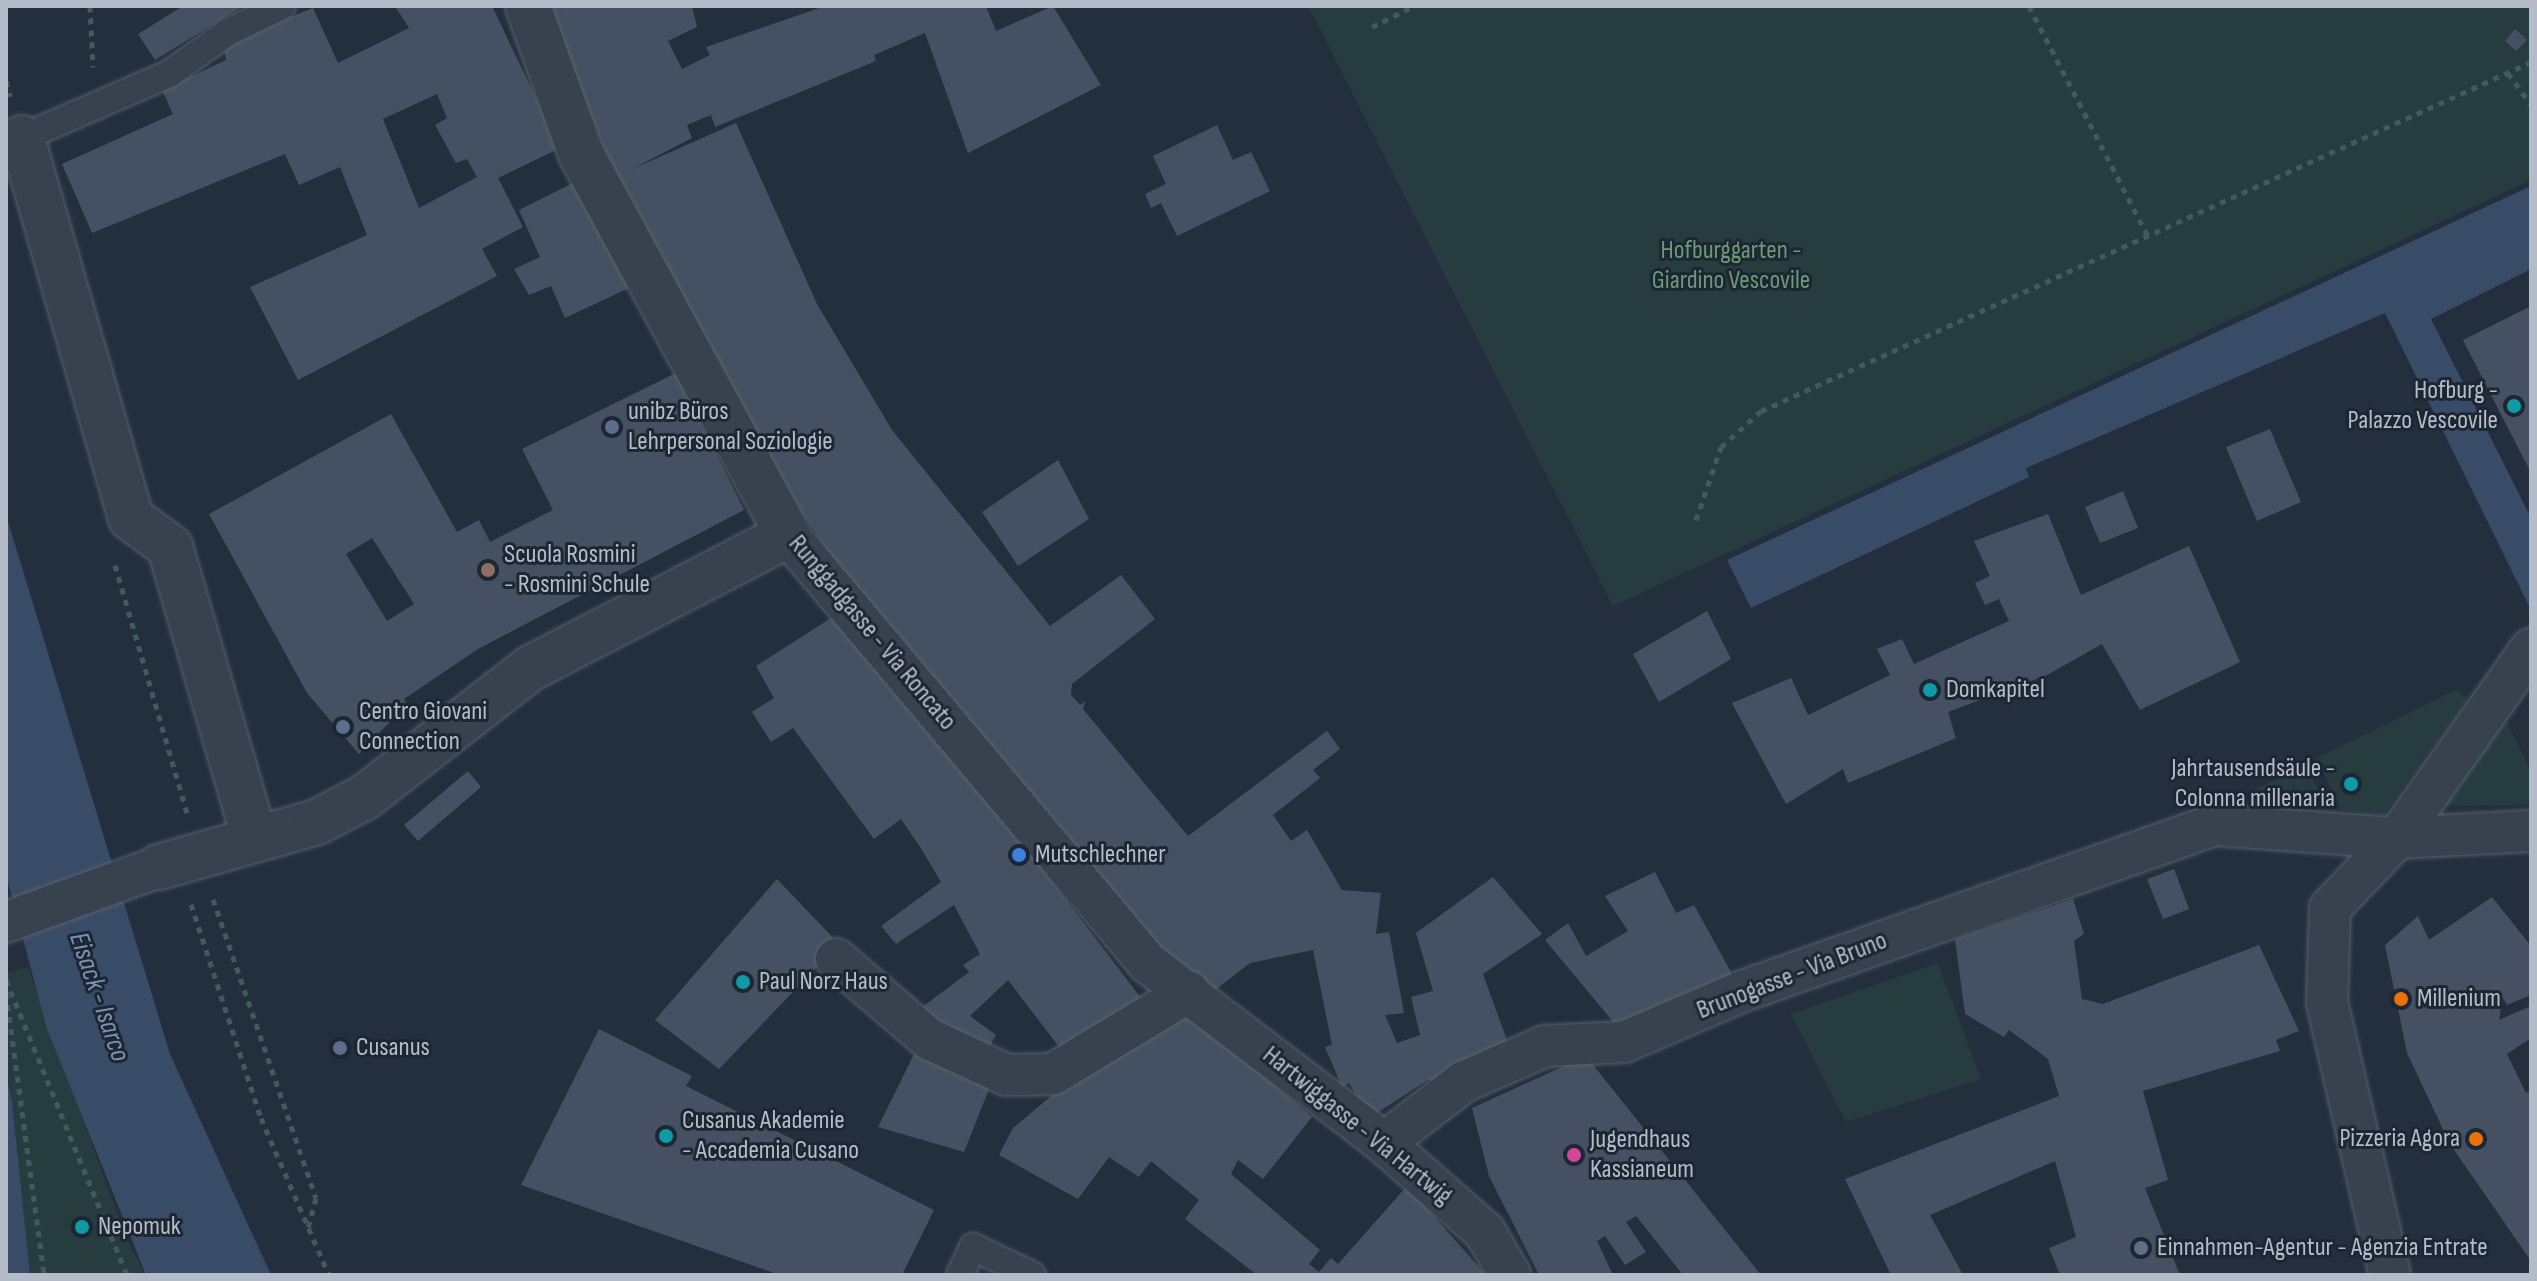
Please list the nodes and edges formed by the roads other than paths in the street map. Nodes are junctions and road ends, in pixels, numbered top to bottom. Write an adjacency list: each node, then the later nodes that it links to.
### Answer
1 (282, 6): 3 (lane)
2 (528, 6): 4 (street, Runggadgasse - Via Roncato)
3 (22, 138): 8 (street)
4 (788, 535): 8 (street); 12 (street, Runggadgasse - Via Roncato)
5 (2531, 649): 7 (street)
6 (2531, 831): 7 (street)
7 (2397, 838): 13 (street, Brunogasse - Via Bruno); 17 (street)
8 (255, 840): 9 (street)
9 (174, 878): 10 (street)
10 (6, 922)
11 (836, 959): 12 (street)
12 (1189, 992): 13 (street, Hartwiggasse - Via Hartwig)
13 (1384, 1143): 16 (street, Hartwiggasse - Via Hartwig)
14 (960, 1275): 15 (lane)
15 (1032, 1275)
16 (1510, 1275)
17 (2390, 1275)

